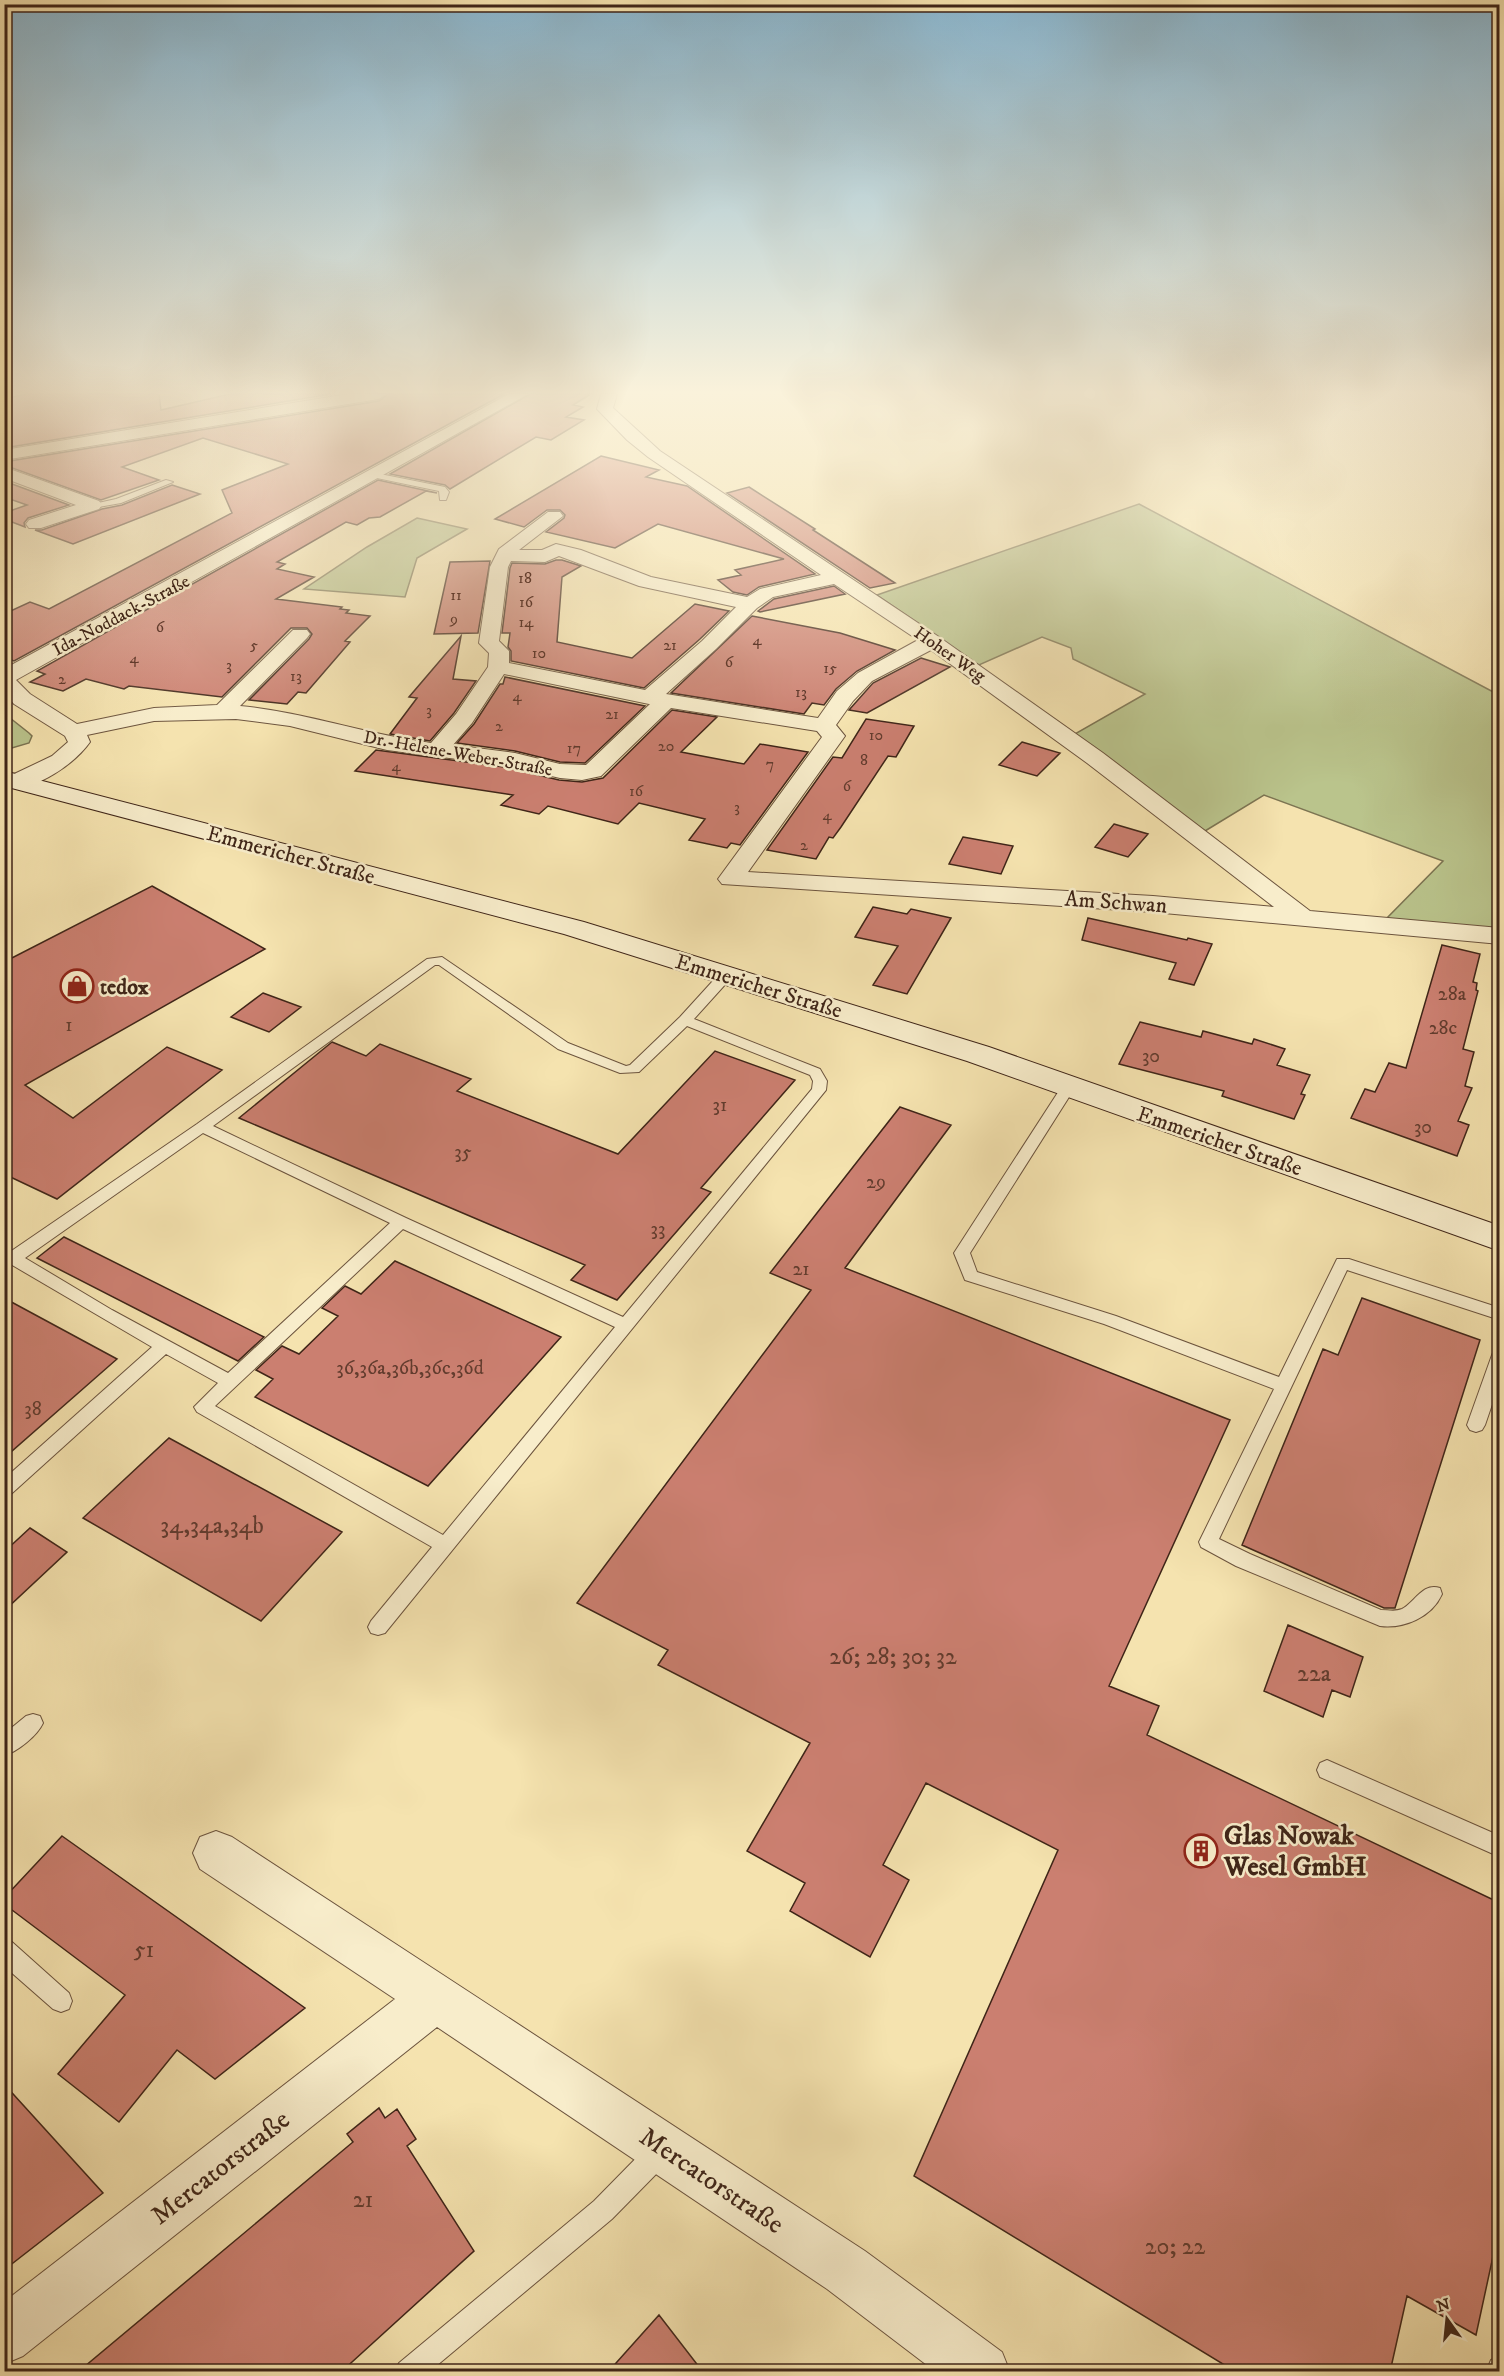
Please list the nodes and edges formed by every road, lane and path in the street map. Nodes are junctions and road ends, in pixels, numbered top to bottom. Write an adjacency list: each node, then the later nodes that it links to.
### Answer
1 (93, 505): 5 (street)
2 (322, 505): 14 (street, Ida-Noddack-Straße)
3 (730, 505): 9 (street, Hoher Weg)
4 (554, 516): 6 (street)
5 (35, 524)
6 (519, 541): 7 (street); 8 (street)
7 (566, 552): 8 (street); 10 (street)
8 (505, 555): 13 (street)
9 (838, 577): 10 (street, Dr.-Helene-Weber-Straße); 12 (street, Hoher Weg)
10 (750, 604): 15 (street, Dr.-Helene-Weber-Straße)
11 (300, 634): 16 (street)
12 (932, 640): 17 (street); 21 (street, Hoher Weg)
13 (498, 667): 15 (street); 19 (street)
14 (4, 679): 18 (street)
15 (658, 700): 17 (street); 19 (street, Dr.-Helene-Weber-Straße)
16 (224, 711): 18 (street, Dr.-Helene-Weber-Straße); 19 (street, Dr.-Helene-Weber-Straße)
17 (824, 726): 21 (street, Am Schwan)
18 (74, 732): 20 (street)
19 (438, 749)
20 (9, 782): 23 (main road, Emmericher Straße)
21 (1301, 916): 22 (street, Am Schwan)
22 (1500, 936)
23 (726, 975): 24 (lane); 25 (main road, Emmericher Straße)
24 (684, 1020): 26 (lane); 31 (lane)
25 (1069, 1086): 28 (main road, Emmericher Straße); 35 (lane)
26 (202, 1127): 27 (lane); 29 (lane)
27 (401, 1222): 31 (lane); 34 (lane)
28 (1500, 1239)
29 (9, 1256): 32 (lane)
30 (1500, 1314): 35 (lane)
31 (626, 1325): 38 (lane)
32 (164, 1346): 34 (lane); 37 (lane)
33 (1500, 1355): 36 (lane)
34 (230, 1382): 38 (lane)
35 (1284, 1386): 39 (lane)
36 (1476, 1425)
37 (4, 1490)
38 (445, 1545): 40 (lane)
39 (1433, 1594)
40 (378, 1627)
41 (33, 1723): 42 (lane)
42 (4, 1747)
43 (1327, 1770): 44 (lane)
44 (1500, 1847)
45 (216, 1853): 47 (street, Mercatorstraße)
46 (4, 1950): 48 (lane)
47 (436, 1997): 49 (street, Mercatorstraße); 50 (street, Mercatorstraße)
48 (61, 2001)
49 (664, 2149): 51 (lane); 52 (street, Mercatorstraße)
50 (4, 2337)
51 (408, 2372)
52 (982, 2372)

